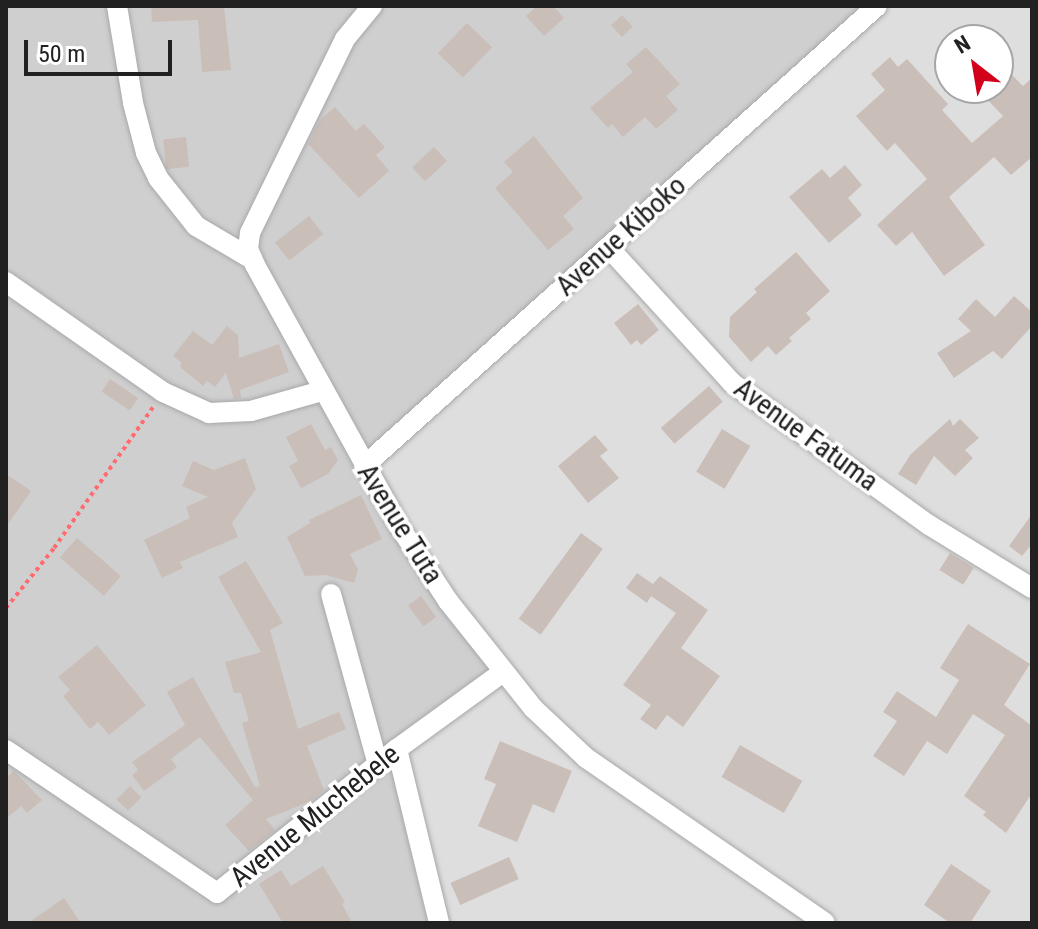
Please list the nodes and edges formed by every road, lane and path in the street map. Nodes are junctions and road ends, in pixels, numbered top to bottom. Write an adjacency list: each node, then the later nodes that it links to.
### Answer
1 (117, 6): 5 (street)
2 (372, 6): 5 (street)
3 (877, 6): 4 (street, Avenue Kiboko)
4 (608, 247): 9 (street, Avenue Kiboko); 10 (street, Avenue Fatuma)
5 (252, 259): 7 (street, Avenue Tuta)
6 (6, 282): 8 (street)
7 (322, 391): 8 (street); 9 (street, Avenue Tuta)
8 (163, 392): 12 (path)
9 (364, 466): 13 (street, Avenue Tuta)
10 (1032, 588)
11 (331, 594): 16 (street)
12 (6, 608)
13 (503, 672): 14 (street, Avenue Muchebele); 18 (street, Avenue Tuta)
14 (397, 749): 16 (street, Avenue Muchebele); 17 (street)
15 (6, 750): 16 (street, Avenue Muchebele)
16 (378, 765)
17 (439, 923)
18 (825, 923)

